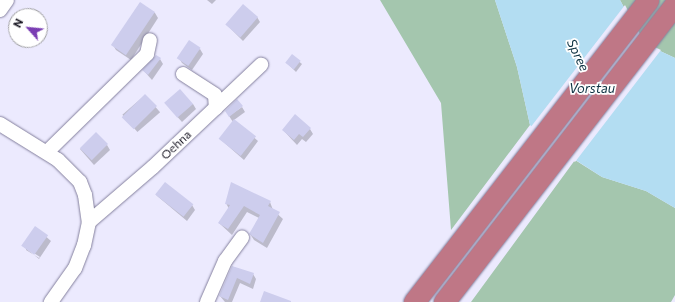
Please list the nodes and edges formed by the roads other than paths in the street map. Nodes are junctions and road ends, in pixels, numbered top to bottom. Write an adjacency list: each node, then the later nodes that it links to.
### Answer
1 (7, 0): 4 (street)
2 (648, 0): 15 (highway)
3 (675, 4): 16 (highway)
4 (0, 10)
5 (150, 40): 10 (street)
6 (261, 65): 8 (street, Oehna)
7 (183, 74): 8 (street)
8 (216, 108): 11 (street, Oehna)
9 (0, 124): 10 (street)
10 (47, 152): 11 (street)
11 (89, 222): 13 (street)
12 (242, 238): 14 (street)
13 (51, 302)
14 (207, 302)
15 (414, 302)
16 (444, 302)

